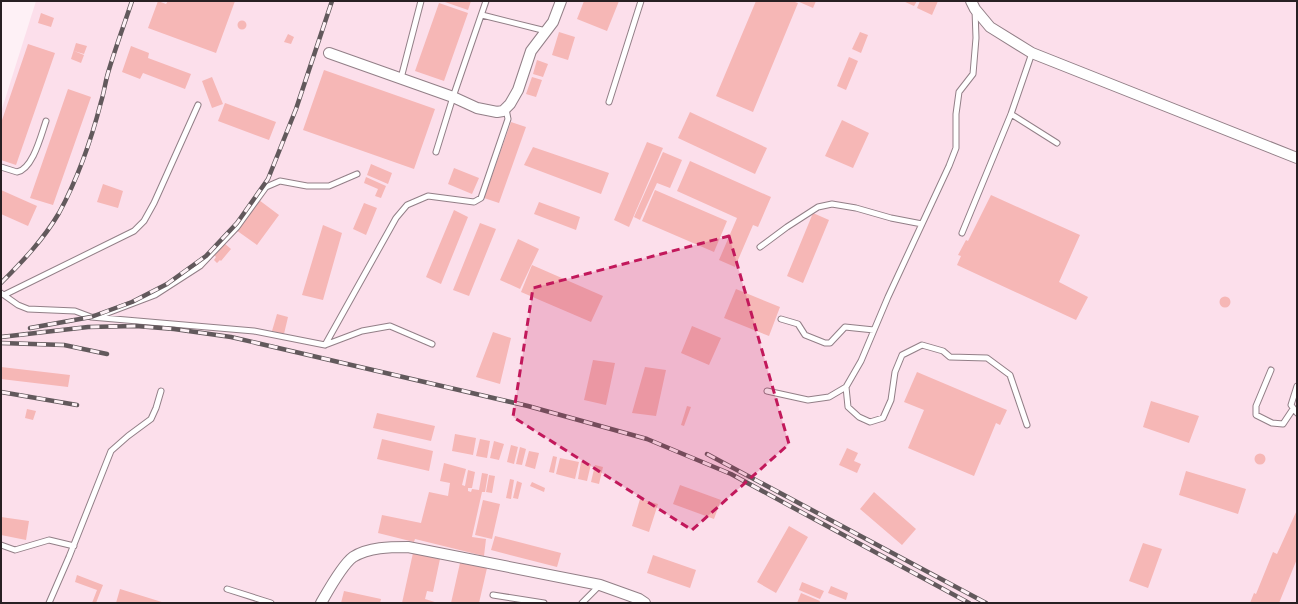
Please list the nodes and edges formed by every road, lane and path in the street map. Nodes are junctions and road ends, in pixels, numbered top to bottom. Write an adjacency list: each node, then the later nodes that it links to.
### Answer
1 (421, 1): 10 (lane)
2 (486, 1): 6 (lane)
3 (561, 1): 7 (street)
4 (642, 1): 12 (lane)
5 (973, 5): 9 (street); 22 (lane)
6 (482, 15): 7 (lane); 11 (lane)
7 (546, 31): 14 (street)
8 (329, 53): 10 (street)
9 (1032, 53): 15 (lane); 19 (street)
10 (402, 78): 11 (street)
11 (453, 97): 14 (street); 18 (lane)
12 (609, 102)
13 (198, 105): 25 (lane)
14 (506, 108): 30 (lane)
15 (1011, 114): 17 (lane); 23 (lane)
16 (46, 121): 20 (lane)
17 (1057, 143)
18 (436, 152)
19 (1297, 158)
20 (1, 167)
21 (357, 174): 26 (lane)
22 (922, 224): 24 (lane); 28 (lane)
23 (962, 233)
24 (760, 247)
25 (2, 294): 26 (lane)
26 (96, 317): 30 (lane)
27 (781, 319): 28 (lane)
28 (874, 330): 33 (lane)
29 (432, 344): 30 (lane)
30 (325, 345)
31 (1271, 370): 36 (lane)
32 (1297, 386): 36 (lane)
33 (846, 387): 35 (lane); 37 (lane)
34 (161, 391): 39 (lane)
35 (767, 391)
36 (1295, 411)
37 (1027, 426)
38 (1, 545): 39 (lane)
39 (74, 546): 43 (lane)
40 (600, 585): 45 (street); 47 (lane); 48 (street)
41 (227, 589): 44 (lane)
42 (493, 595): 46 (lane)
43 (49, 603)
44 (271, 603)
45 (321, 603)
46 (544, 603)
47 (582, 603)
48 (645, 603)

